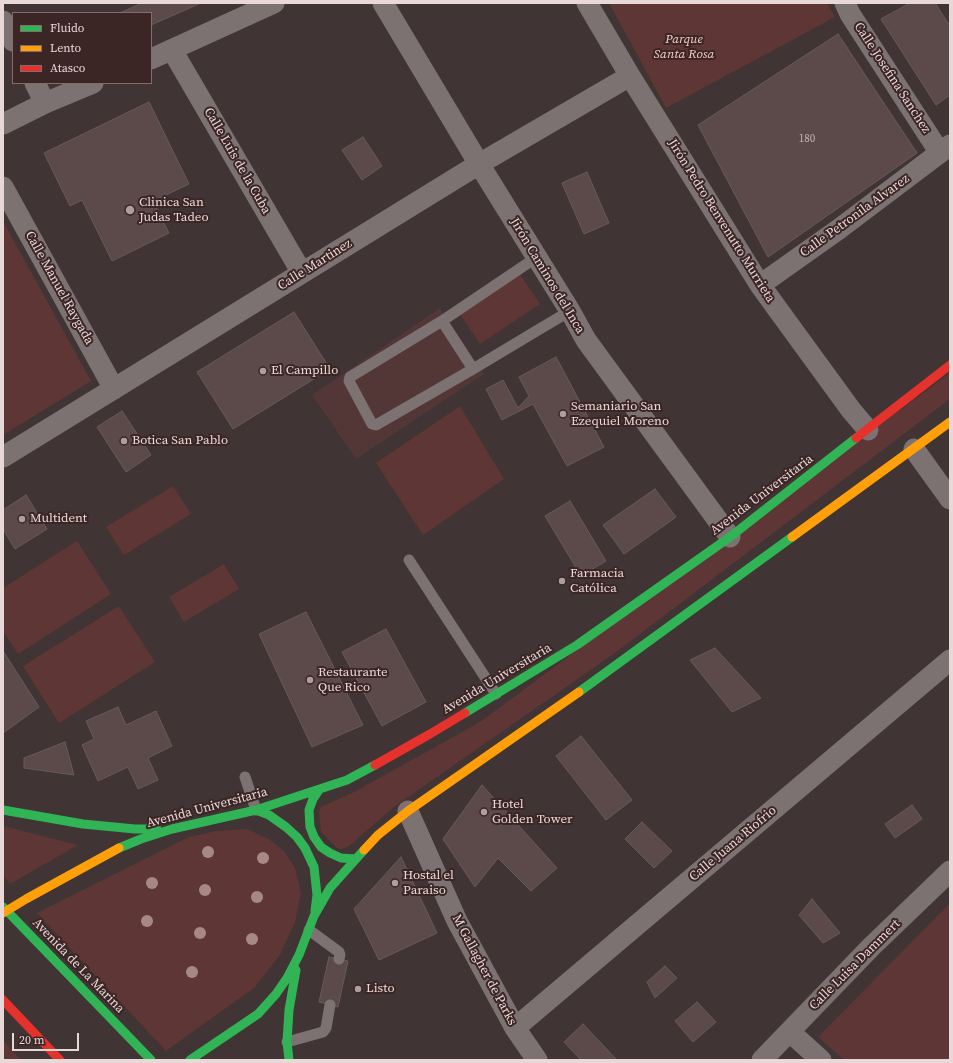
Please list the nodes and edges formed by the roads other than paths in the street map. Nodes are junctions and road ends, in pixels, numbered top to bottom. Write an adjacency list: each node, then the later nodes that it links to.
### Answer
1 (274, 3): 7 (street)
2 (383, 3): 15 (street, Jirón Caminos del Inca)
3 (587, 3): 9 (street, Jirón Pedro Benvenutto Murrieta)
4 (845, 3): 14 (street, Calle Josefina Sanchez)
5 (3, 21): 6 (street)
6 (12, 39)
7 (172, 50): 8 (street); 18 (street, Calle Luis de la Cuba)
8 (152, 59)
9 (630, 76): 15 (street, Calle Martinez); 19 (street, Jirón Pedro Benvenutto Murrieta)
10 (36, 84): 12 (street)
11 (91, 84): 12 (street)
12 (46, 103): 13 (street)
13 (3, 124)
14 (945, 149): 19 (street, Calle Petronila Alvarez)
15 (479, 164): 17 (street, Jirón Caminos del Inca); 18 (street, Calle Martinez)
16 (3, 187): 24 (street, Calle Manuel Raygada)
17 (537, 257): 20 (street, Jirón Caminos del Inca); 21 (lane)
18 (302, 273): 24 (street, Calle Martinez)
19 (760, 285): 26 (street, Jirón Pedro Benvenutto Murrieta)
20 (570, 311): 23 (lane); 30 (street, Jirón Caminos del Inca)
21 (442, 321): 23 (lane); 23 (lane)
22 (950, 365): 26 (main road, Avenida Universitaria)
23 (473, 369)
24 (114, 389): 28 (street, Calle Martinez)
25 (950, 422): 27 (main road)
26 (868, 430): 30 (main road, Avenida Universitaria)
27 (914, 449): 29 (street); 38 (main road)
28 (3, 457)
29 (950, 499)
30 (730, 536): 33 (main road, Avenida Universitaria)
31 (409, 560): 33 (lane)
32 (950, 660): 49 (street, Calle Juana Riofrio)
33 (496, 694): 35 (main road, Avenida Universitaria)
34 (245, 777): 37 (lane)
35 (319, 790): 37 (main road, Avenida Universitaria); 40 (main road)
36 (3, 810): 39 (main road)
37 (256, 810): 39 (main road, Avenida Universitaria); 43 (main road)
38 (408, 811): 40 (main road); 49 (street, M Gallagher de Parks)
39 (172, 829): 42 (main road, Avenida Universitaria)
40 (356, 859): 43 (main road)
41 (950, 871): 50 (street, Calle Luisa Dammert)
42 (4, 910): 53 (main road, Avenida de La Marina)
43 (314, 916): 44 (main road)
44 (309, 930): 45 (main road); 46 (lane)
45 (299, 955): 51 (main road); 54 (main road)
46 (339, 959)
47 (3, 1000): 52 (main road)
48 (330, 1005): 51 (lane)
49 (515, 1028): 56 (street, M Gallagher de Parks)
50 (790, 1032): 57 (street, Calle Luisa Dammert); 58 (street)
51 (287, 1042): 55 (main road)
52 (60, 1060)
53 (151, 1060)
54 (190, 1060)
55 (289, 1060)
56 (537, 1060)
57 (762, 1060)
58 (821, 1060)

